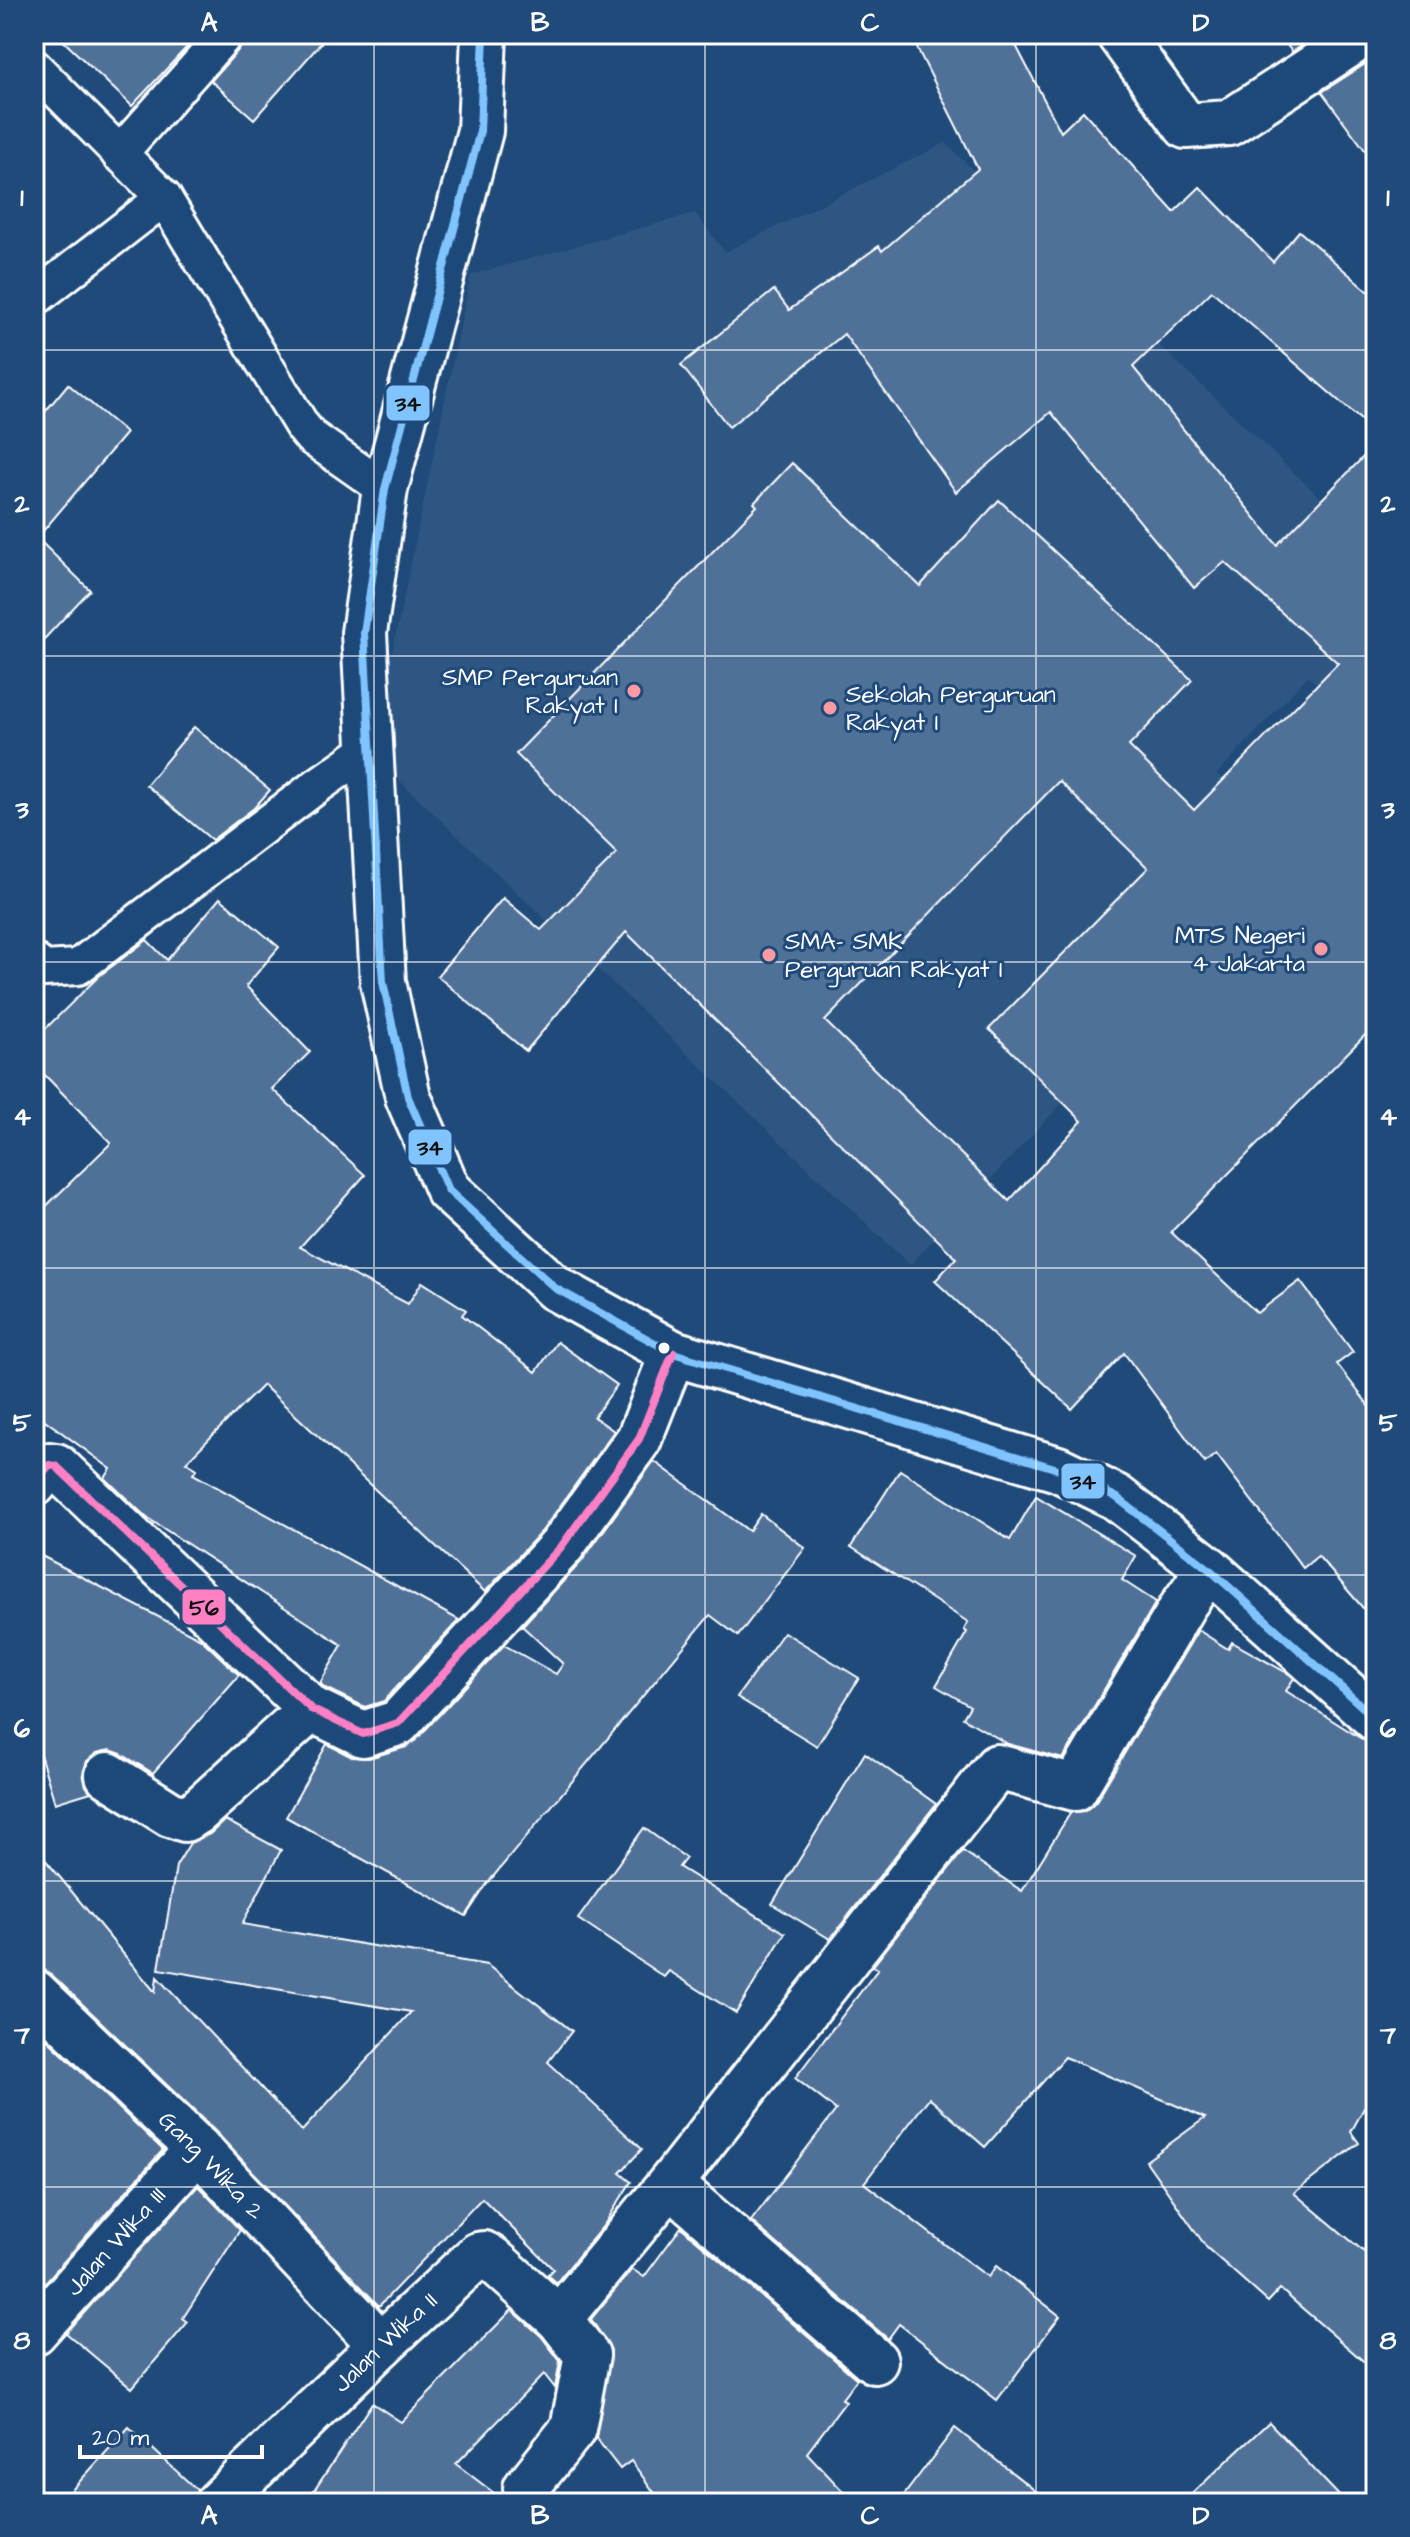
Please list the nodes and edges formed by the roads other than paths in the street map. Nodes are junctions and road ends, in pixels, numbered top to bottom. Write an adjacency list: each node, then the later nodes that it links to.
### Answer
1 (226, 34): 6 (lane)
2 (484, 34): 9 (street)
3 (1119, 34): 4 (street)
4 (1356, 34)
5 (34, 67): 6 (lane)
6 (119, 154): 7 (lane)
7 (164, 198): 8 (lane); 9 (lane)
8 (34, 299)
9 (385, 489): 10 (street)
10 (368, 750): 11 (lane); 12 (street)
11 (34, 961)
12 (673, 1353): 14 (street); 15 (street)
13 (34, 1484): 15 (street)
14 (1209, 1569): 16 (street); 20 (street)
15 (311, 1709): 17 (street)
16 (1376, 1719)
17 (108, 1775)
18 (34, 1992): 19 (street, Gang Wika 2)
19 (198, 2149): 22 (street, Jalan Wika III); 23 (street, Gang Wika 2)
20 (670, 2184): 21 (street); 24 (street)
21 (559, 2319): 23 (street, Jalan Wika II); 25 (street)
22 (34, 2332)
23 (381, 2345): 26 (street, Jalan Wika II)
24 (875, 2361)
25 (526, 2488)
26 (218, 2503)

